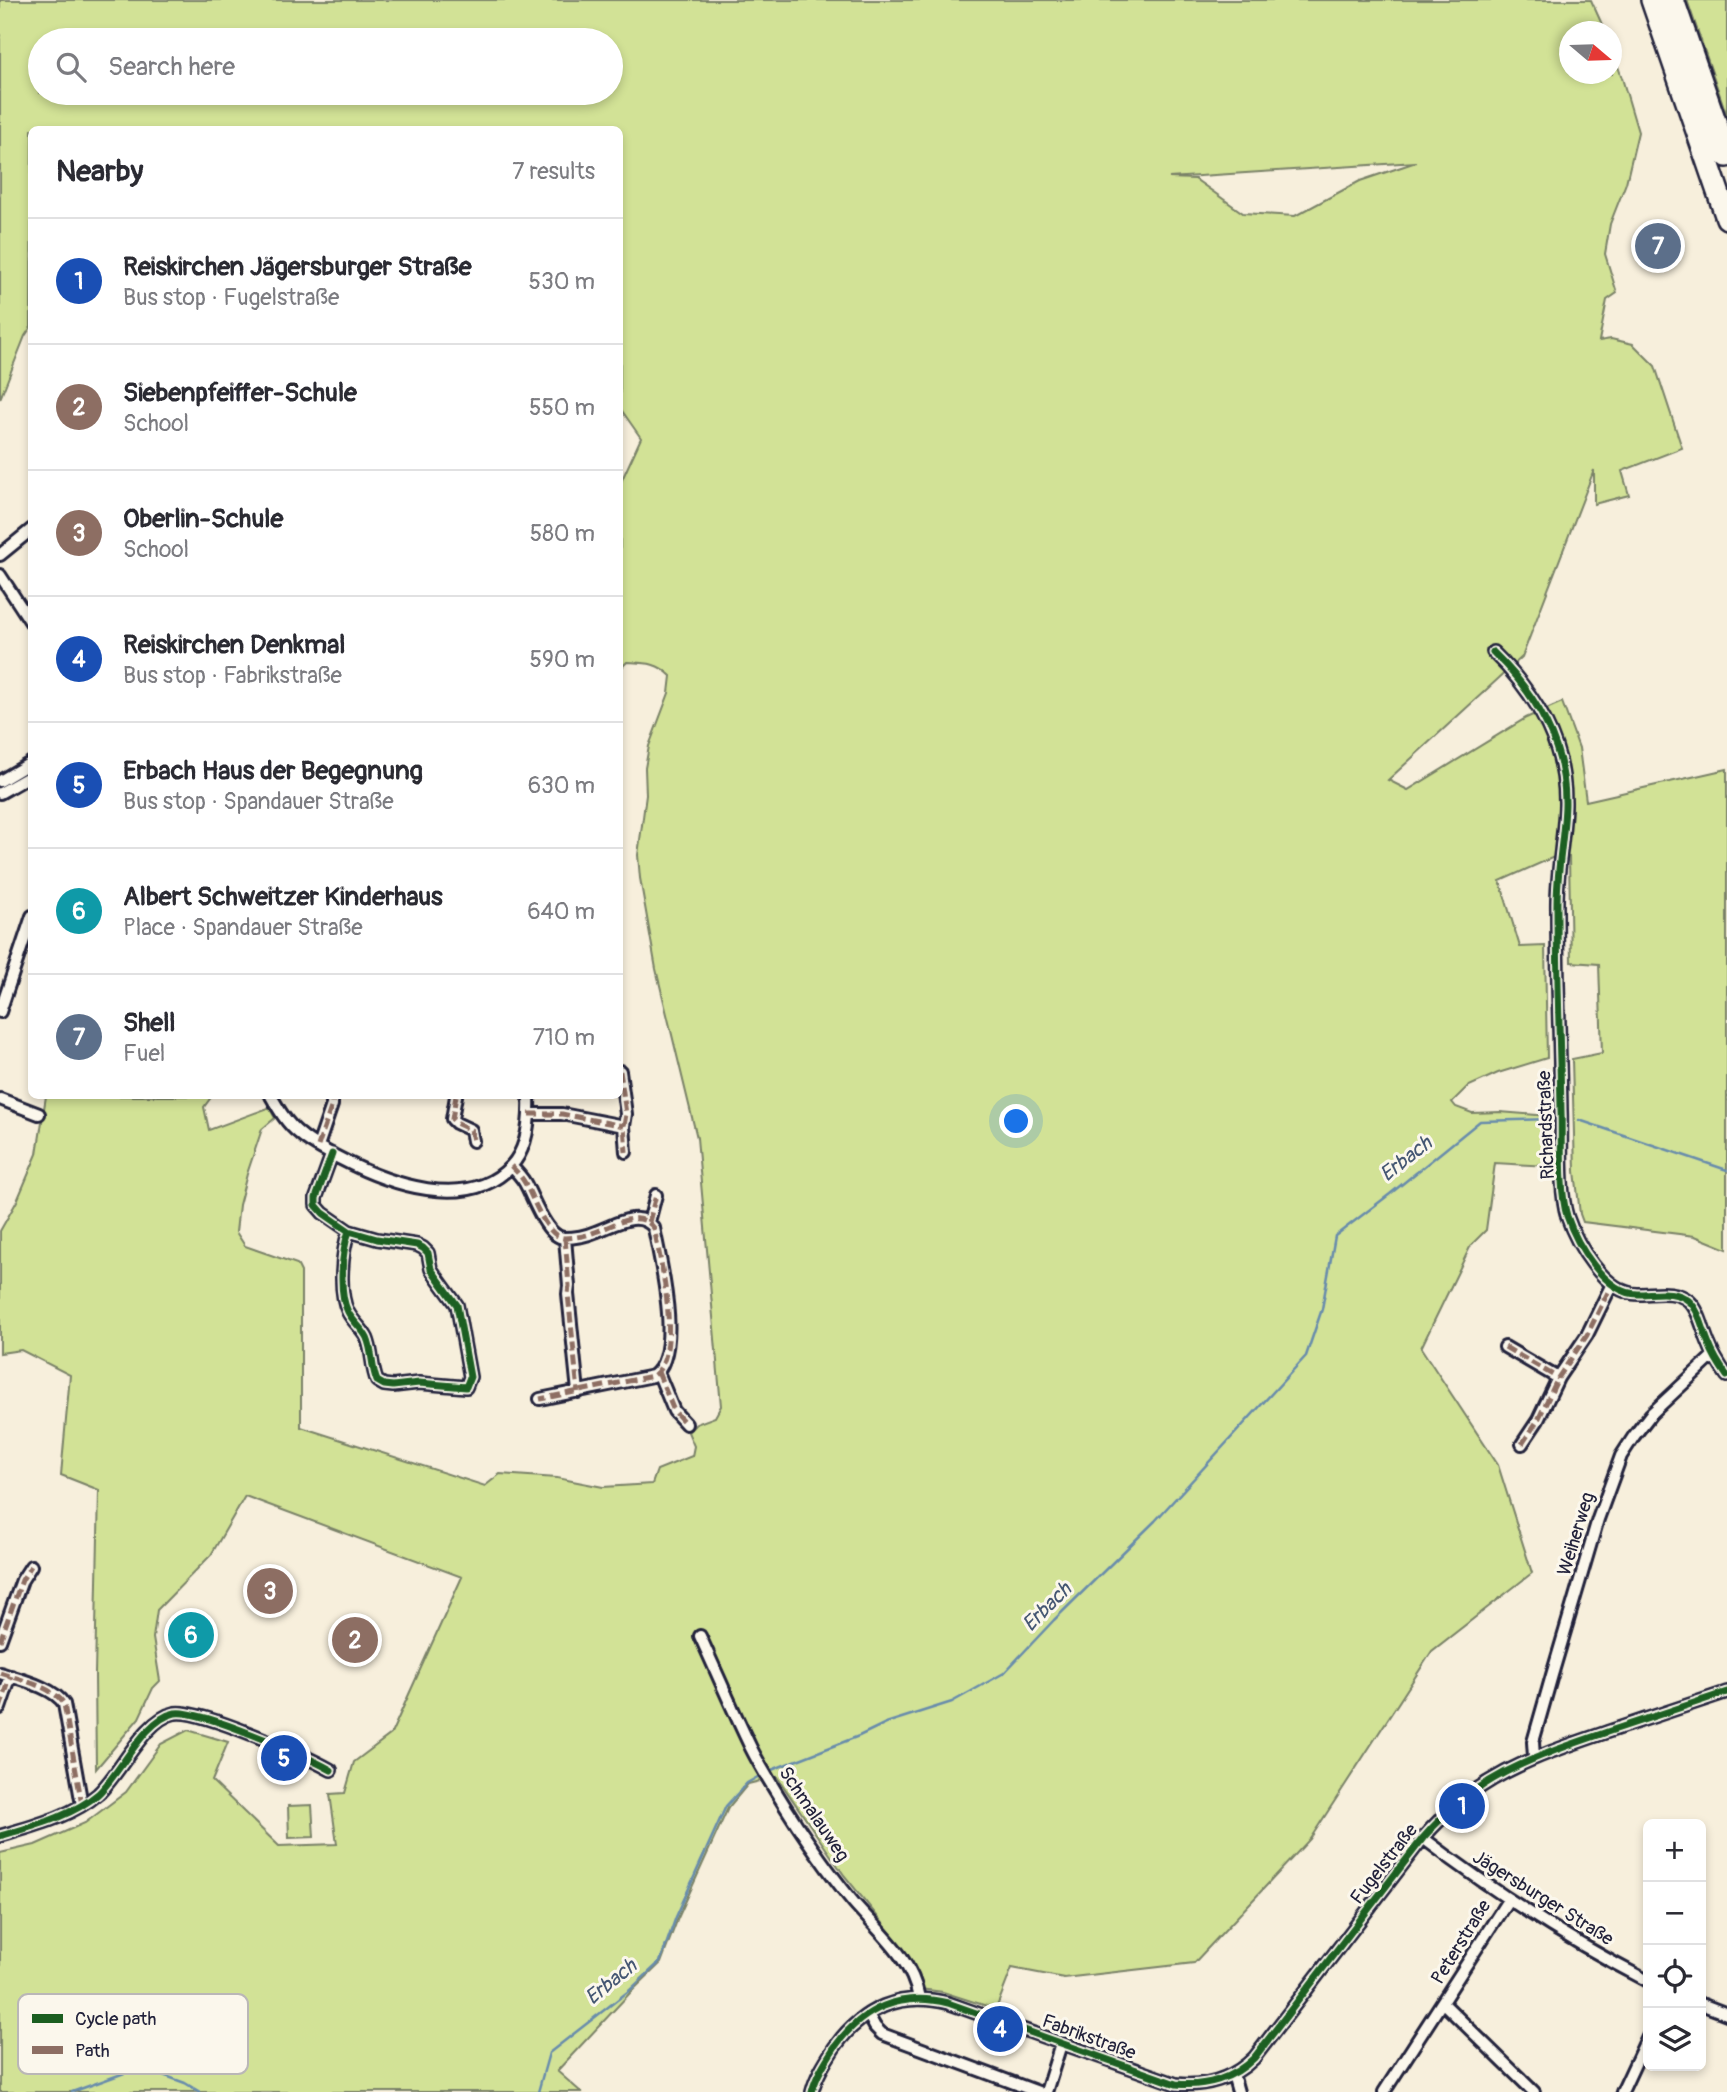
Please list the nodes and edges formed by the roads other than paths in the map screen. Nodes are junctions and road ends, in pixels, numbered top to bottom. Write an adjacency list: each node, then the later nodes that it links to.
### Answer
1 (1644, 0): 4 (highway)
2 (1652, 0): 4 (highway)
3 (1673, 0): 5 (highway)
4 (1689, 108): 6 (highway)
5 (1727, 156)
6 (1727, 218)
7 (28, 532): 8 (street)
8 (0, 555)
9 (0, 575): 10 (street)
10 (28, 618)
11 (1493, 652): 36 (street, Richardstraße)
12 (28, 764): 14 (street)
13 (28, 777): 15 (street)
14 (0, 781)
15 (0, 793)
16 (28, 928): 17 (street)
17 (0, 1012)
18 (623, 1092): 26 (street)
19 (0, 1099): 24 (street)
20 (273, 1099): 28 (street)
21 (332, 1099): 28 (street)
22 (455, 1099): 27 (street)
23 (529, 1099): 25 (street)
24 (39, 1114)
25 (529, 1114): 26 (street); 31 (street)
26 (624, 1126): 29 (street)
27 (473, 1142)
28 (318, 1146): 30 (street)
29 (626, 1152)
30 (331, 1154): 31 (street); 34 (street)
31 (511, 1166): 35 (street)
32 (656, 1195): 33 (street)
33 (649, 1222): 35 (street); 39 (street)
34 (349, 1231): 34 (street)
35 (565, 1238): 42 (street)
36 (1612, 1284): 38 (street); 41 (street)
37 (1505, 1347): 41 (street)
38 (1714, 1355): 40 (street); 52 (street, Weiherweg)
39 (658, 1373): 42 (street); 44 (street)
40 (1727, 1376)
41 (1559, 1378): 45 (street)
42 (578, 1392): 43 (street)
43 (540, 1399)
44 (686, 1424)
45 (1522, 1444)
46 (31, 1566): 48 (street)
47 (700, 1636): 59 (street, Schmalauweg)
48 (0, 1641)
49 (6, 1674): 51 (street); 54 (street)
50 (1727, 1692): 52 (street, Fugelstraße)
51 (0, 1708)
52 (1534, 1757): 56 (street, Fugelstraße)
53 (331, 1770): 54 (street)
54 (82, 1805): 55 (street)
55 (0, 1836)
56 (1423, 1838): 57 (street, Jägersburger Straße); 66 (street, Fugelstraße)
57 (1508, 1900): 58 (street, Jägersburger Straße); 60 (street, Peterstraße)
58 (1643, 1978)
59 (919, 1998): 62 (street, Fabrikstraße); 64 (street, Fabrikstraße)
60 (1443, 2003): 71 (street, Peterstraße); 72 (street, Peterstraße)
61 (1706, 2006): 63 (street)
62 (868, 2014): 67 (street, Fabrikstraße); 68 (street)
63 (1727, 2014)
64 (1061, 2044): 66 (street, Fabrikstraße); 69 (street)
65 (1643, 2047): 73 (street)
66 (1233, 2074): 70 (street)
67 (812, 2092)
68 (1038, 2092)
69 (1046, 2092)
70 (1238, 2092)
71 (1384, 2092)
72 (1534, 2092)
73 (1622, 2092)

